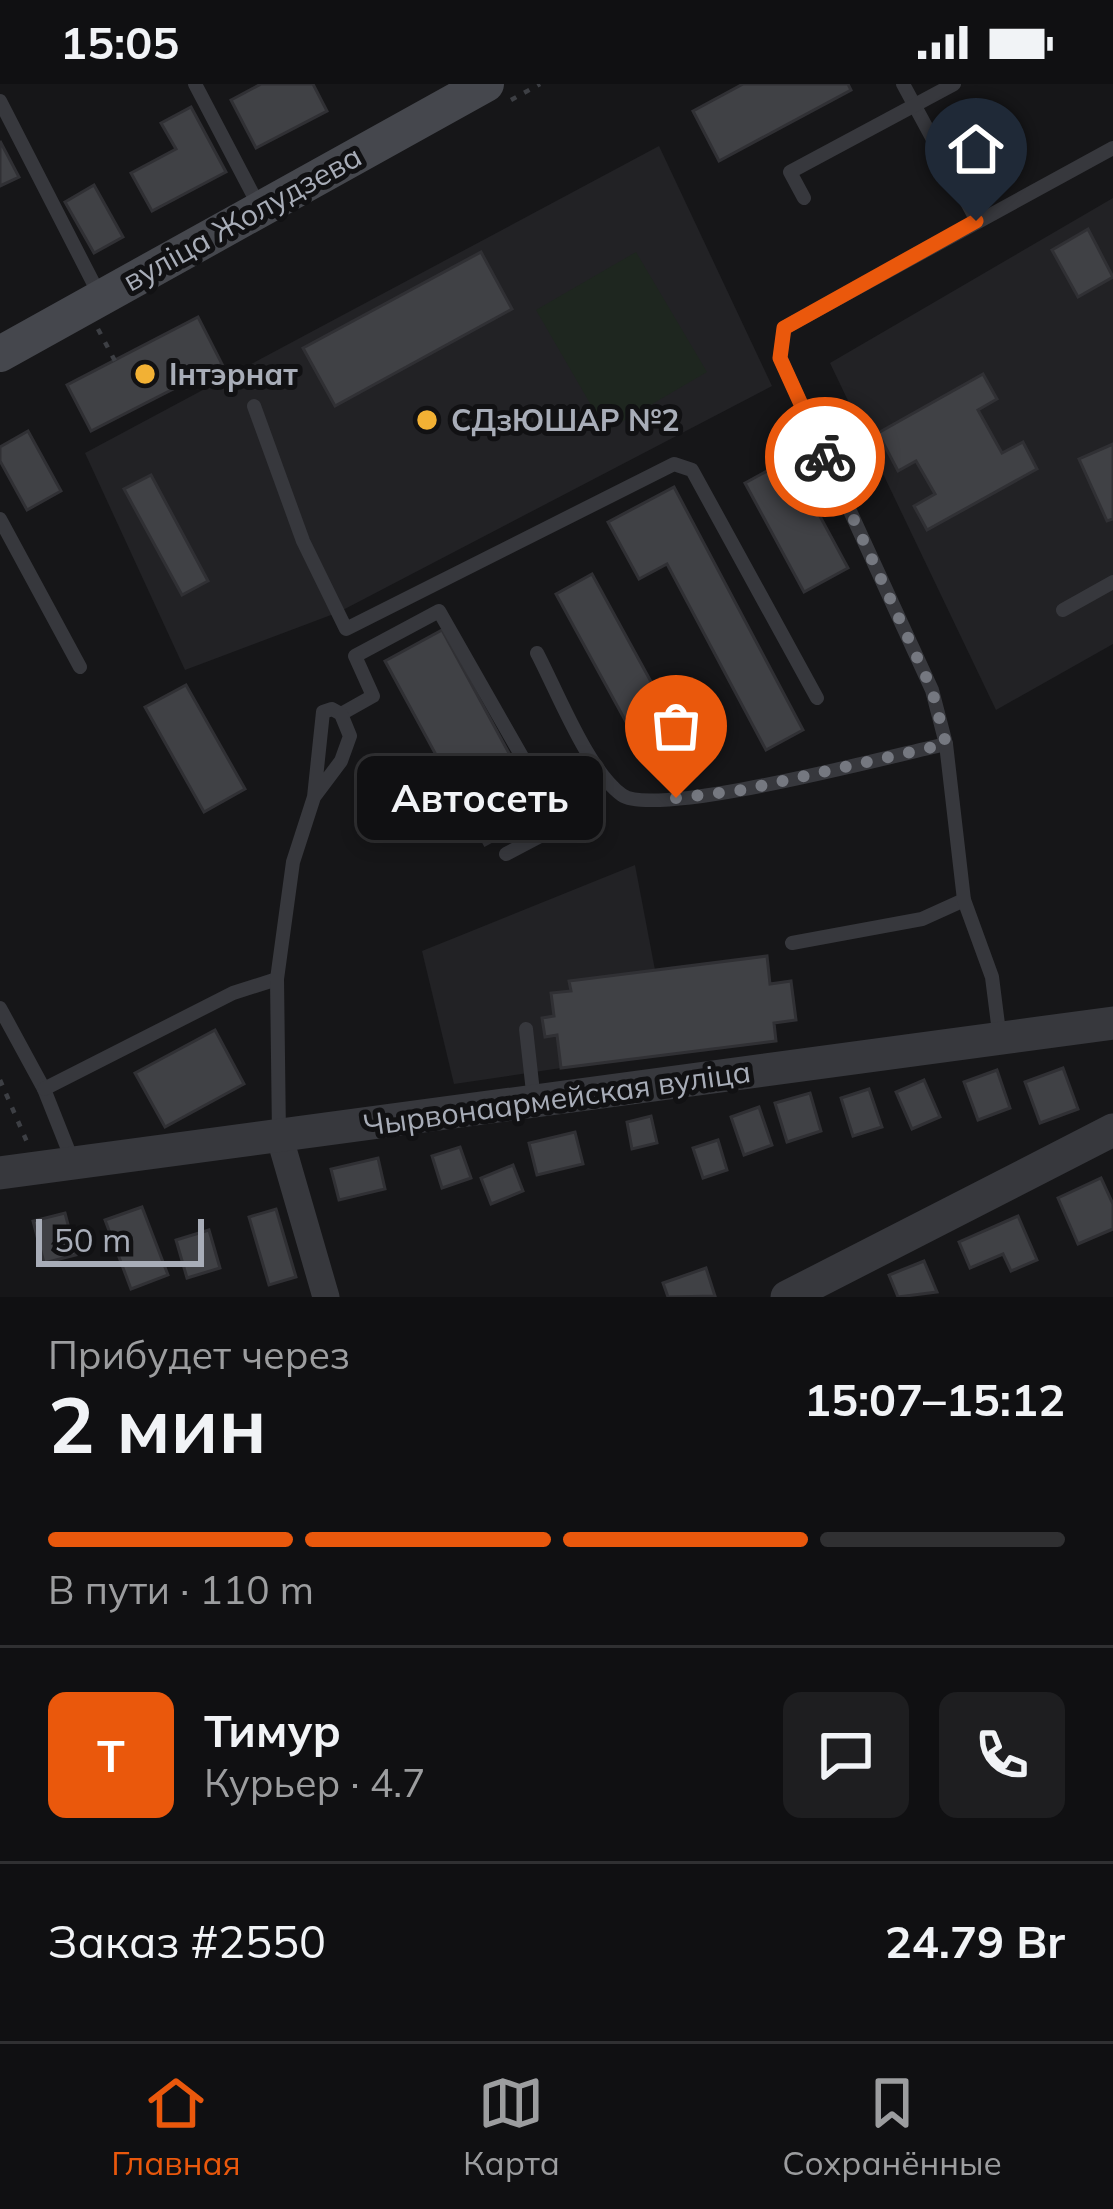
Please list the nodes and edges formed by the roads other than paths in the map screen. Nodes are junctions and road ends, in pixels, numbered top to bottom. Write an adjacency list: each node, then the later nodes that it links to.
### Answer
1 (195, 84): 9 (lane)
2 (486, 84): 9 (main road, вуліца Жолудзева)
3 (903, 84): 6 (lane)
4 (954, 84): 6 (lane)
5 (0, 101): 11 (lane)
6 (914, 106): 8 (lane); 10 (lane)
7 (1113, 148): 10 (lane)
8 (804, 197)
9 (260, 208): 11 (main road, вуліца Жолудзева)
10 (976, 221): 21 (lane)
11 (98, 311): 12 (main road, вуліца Жолудзева)
12 (0, 354)
13 (254, 406): 19 (lane)
14 (0, 519): 18 (lane)
15 (1113, 582): 16 (lane)
16 (1063, 610)
17 (537, 653): 21 (lane)
18 (80, 667)
19 (817, 698)
20 (341, 714): 22 (lane); 22 (lane); 23 (lane)
21 (946, 744): 24 (lane)
22 (314, 797): 26 (lane)
23 (506, 854)
24 (964, 900): 25 (lane); 30 (lane)
25 (792, 943)
26 (278, 979): 31 (lane); 34 (lane)
27 (0, 1008): 31 (lane)
28 (1113, 1023): 30 (street, Чырвонаармейская вуліца)
29 (526, 1029): 32 (lane)
30 (1000, 1040): 32 (street, Чырвонаармейская вуліца)
31 (44, 1089): 35 (lane)
32 (533, 1101): 34 (street, Чырвонаармейская вуліца)
33 (1113, 1130): 38 (street)
34 (279, 1135): 35 (street, Чырвонаармейская вуліца); 37 (street)
35 (74, 1162): 36 (street, Чырвонаармейская вуліца)
36 (14, 1164)
37 (326, 1297)
38 (787, 1297)

